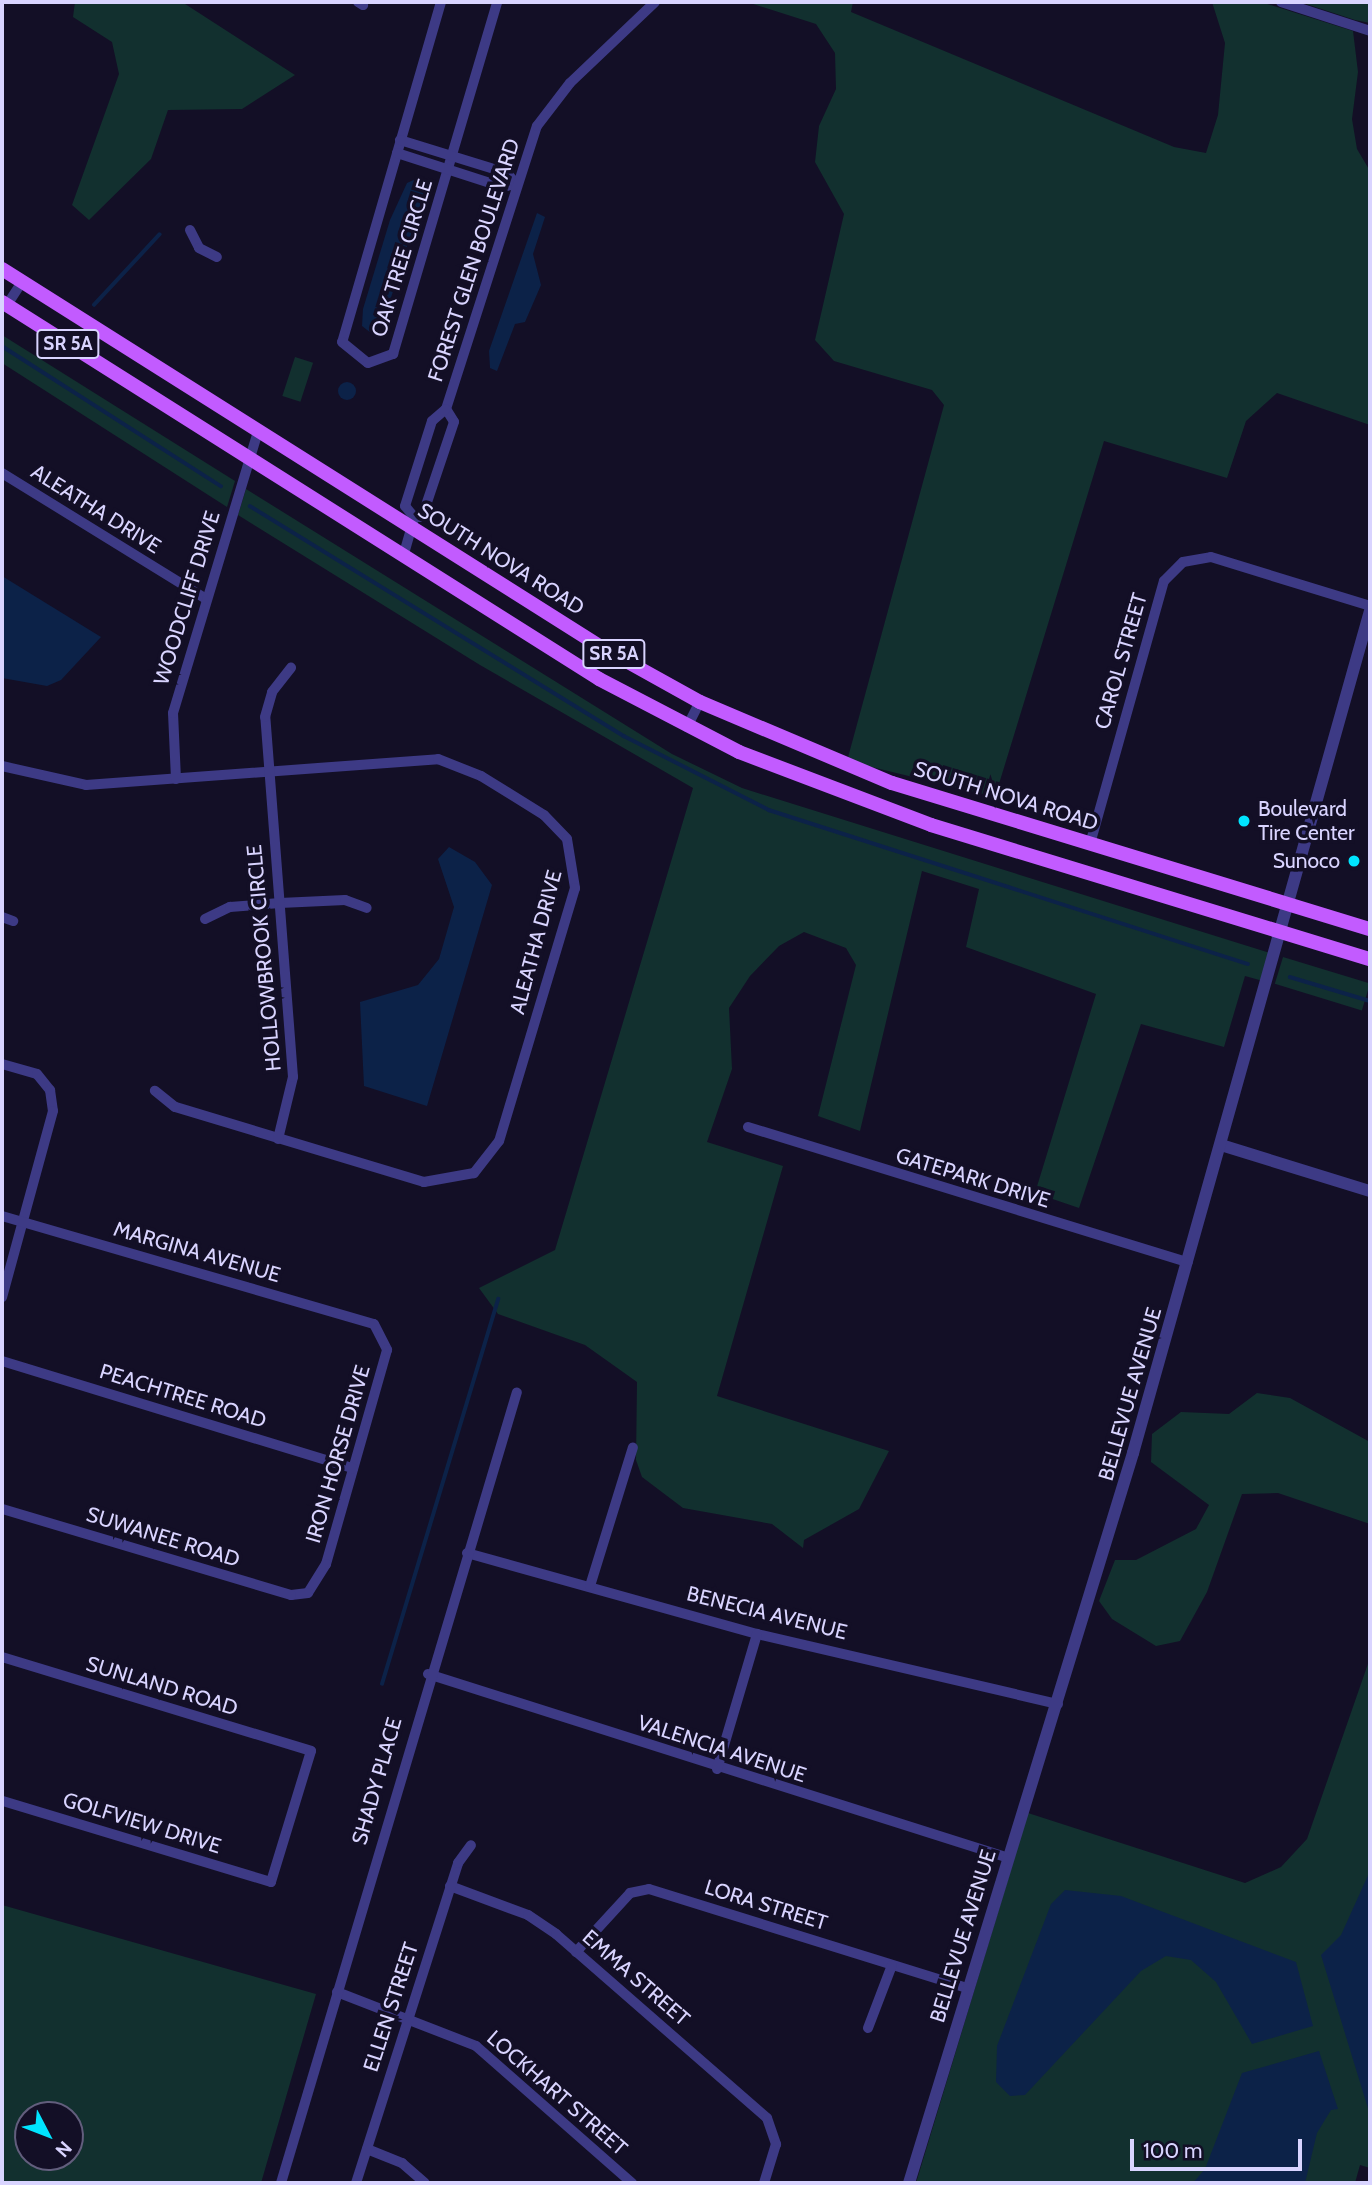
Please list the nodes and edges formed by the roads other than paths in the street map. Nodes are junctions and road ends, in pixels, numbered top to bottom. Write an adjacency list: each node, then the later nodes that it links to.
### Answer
1 (441, 2): 6 (street, OAK TREE CIRCLE)
2 (497, 2): 8 (street, OAK TREE CIRCLE)
3 (655, 2): 10 (street, FOREST GLEN BOULEVARD)
4 (1281, 2): 5 (street)
5 (1370, 31)
6 (400, 140): 7 (street, OAK TREE CIRCLE); 8 (street, OAK TREE CIRCLE)
7 (397, 153): 9 (street, OAK TREE CIRCLE); 9 (street, OAK TREE CIRCLE)
8 (453, 156): 9 (street, OAK TREE CIRCLE); 10 (street, OAK TREE CIRCLE)
9 (449, 169): 10 (street, OAK TREE CIRCLE)
10 (516, 184): 16 (street, FOREST GLEN BOULEVARD)
11 (190, 230): 12 (street)
12 (217, 257)
13 (2, 269): 14 (main road, SOUTH NOVA ROAD / SR 5A)
14 (22, 282): 15 (street); 17 (main road, SOUTH NOVA ROAD / SR 5A)
15 (4, 304): 18 (main road, SR 5A)
16 (446, 409): 20 (street, FOREST GLEN BOULEVARD); 20 (street, FOREST GLEN BOULEVARD)
17 (258, 431): 18 (street, WOODCLIFF DRIVE); 20 (main road, SOUTH NOVA ROAD / SR 5A)
18 (248, 458): 21 (main road, SR 5A); 22 (street, WOODCLIFF DRIVE)
19 (2, 472): 22 (street, ALEATHA DRIVE)
20 (412, 522): 21 (street); 25 (main road, SOUTH NOVA ROAD / SR 5A)
21 (403, 556): 26 (main road, SR 5A)
22 (206, 599): 29 (street, WOODCLIFF DRIVE)
23 (1370, 609): 30 (street, CAROL STREET); 32 (street, BELLEVUE AVENUE)
24 (291, 668): 28 (street, HOLLOWBROOK CIRCLE)
25 (699, 702): 26 (street); 30 (main road, SOUTH NOVA ROAD / SR 5A)
26 (687, 727): 38 (main road, SR 5A)
27 (2, 766): 29 (street, ALEATHA DRIVE)
28 (268, 772): 29 (street, ALEATHA DRIVE); 31 (street, HOLLOWBROOK CIRCLE); 43 (street, ALEATHA DRIVE)
29 (176, 779)
30 (1090, 844): 32 (main road, SOUTH NOVA ROAD / SR 5A)
31 (280, 903): 33 (street); 35 (street); 43 (street, HOLLOWBROOK CIRCLE)
32 (1290, 905): 37 (main road, SR 5A); 38 (street, BELLEVUE AVENUE)
33 (367, 908)
34 (2, 917): 36 (street)
35 (205, 919)
36 (13, 920)
37 (1370, 929)
38 (1282, 932): 39 (main road, SR 5A); 44 (street, BELLEVUE AVENUE)
39 (1370, 959)
40 (2, 1064): 47 (street)
41 (155, 1091): 43 (street, ALEATHA DRIVE)
42 (748, 1127): 48 (street, GATEPARK DRIVE)
43 (278, 1139)
44 (1222, 1145): 45 (street); 48 (street, BELLEVUE AVENUE)
45 (1370, 1191)
46 (2, 1216): 47 (street, MARGINA AVENUE)
47 (24, 1223): 49 (street); 50 (street, MARGINA AVENUE)
48 (1188, 1262): 62 (street, BELLEVUE AVENUE)
49 (2, 1297)
50 (380, 1328): 54 (street, IRON HORSE DRIVE)
51 (2, 1361): 54 (street, PEACHTREE ROAD)
52 (517, 1392): 56 (street, SHADY PLACE)
53 (633, 1447): 57 (street)
54 (353, 1468): 58 (street, IRON HORSE DRIVE)
55 (2, 1509): 58 (street, SUWANEE ROAD)
56 (467, 1553): 57 (street, BENECIA AVENUE); 61 (street, SHADY PLACE)
57 (590, 1586): 59 (street, BENECIA AVENUE)
58 (313, 1589)
59 (757, 1634): 62 (street, BENECIA AVENUE); 63 (street)
60 (2, 1657): 67 (street, SUNLAND ROAD)
61 (428, 1674): 63 (street, VALENCIA AVENUE); 72 (street, SHADY PLACE)
62 (1058, 1704): 66 (street, BELLEVUE AVENUE)
63 (717, 1769): 66 (street, VALENCIA AVENUE)
64 (2, 1801): 67 (street, GOLFVIEW DRIVE)
65 (471, 1845): 68 (street, ELLEN STREET)
66 (1006, 1857): 71 (street, BELLEVUE AVENUE)
67 (271, 1882)
68 (450, 1886): 69 (street, EMMA STREET); 73 (street, ELLEN STREET)
69 (576, 1952): 70 (street, LORA STREET); 80 (street, EMMA STREET)
70 (892, 1965): 71 (street, LORA STREET); 74 (street)
71 (967, 1988): 81 (street, BELLEVUE AVENUE)
72 (337, 1992): 73 (street, LOCKHART STREET); 76 (street, SHADY PLACE)
73 (408, 2016): 75 (street, ELLEN STREET); 79 (street, LOCKHART STREET)
74 (868, 2028)
75 (367, 2148): 77 (street, ELLEN STREET); 78 (street)
76 (281, 2183)
77 (356, 2183)
78 (425, 2183)
79 (632, 2183)
80 (764, 2183)
81 (909, 2183)

